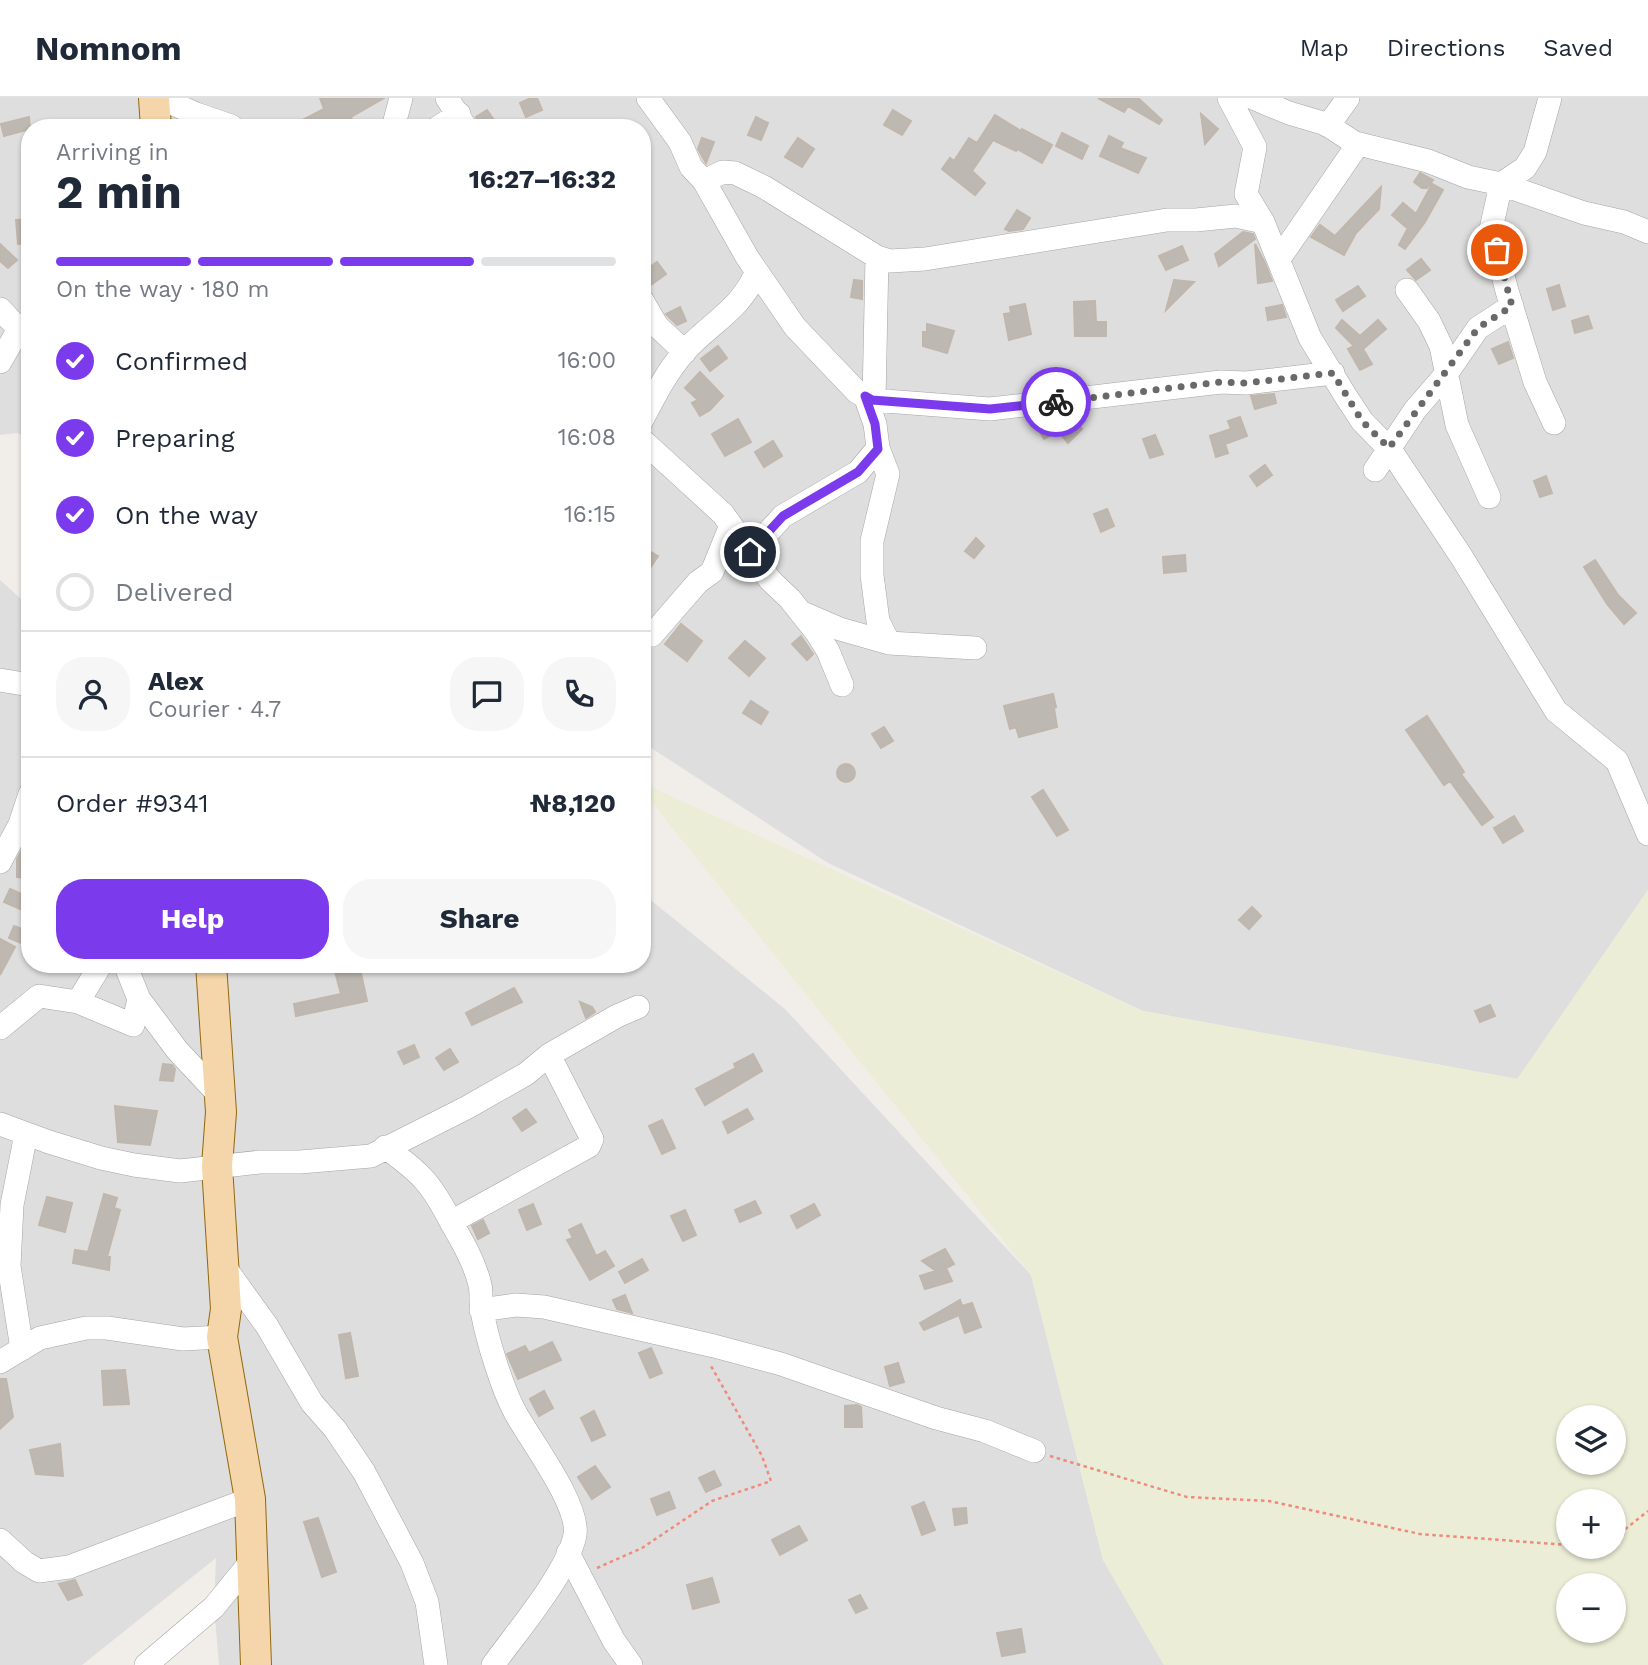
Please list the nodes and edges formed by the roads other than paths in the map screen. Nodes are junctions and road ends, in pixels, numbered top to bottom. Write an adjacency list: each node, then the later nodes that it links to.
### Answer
1 (154, 98): 10 (main road)
2 (160, 98): 11 (street)
3 (205, 98): 12 (street)
4 (401, 98): 13 (street)
5 (648, 98): 16 (street)
6 (1229, 98): 18 (street)
7 (1253, 98): 14 (street)
8 (1348, 98): 14 (street)
9 (1550, 98): 17 (street)
10 (155, 119)
11 (211, 119)
12 (225, 119)
13 (395, 119)
14 (1328, 126): 15 (street)
15 (1355, 143): 17 (street); 21 (street)
16 (704, 181): 20 (street); 22 (street)
17 (1501, 184): 19 (street); 24 (street)
18 (1263, 222): 20 (street); 21 (street)
19 (1648, 232)
20 (877, 257): 33 (street)
21 (1279, 258): 31 (street)
22 (757, 272): 29 (street); 33 (street)
23 (1407, 290): 32 (street)
24 (1512, 306): 32 (street); 35 (street)
25 (0, 309): 27 (street)
26 (651, 316): 29 (street)
27 (21, 328)
28 (21, 335): 30 (street)
29 (685, 352): 34 (street)
30 (0, 362)
31 (1333, 373): 33 (street); 37 (street)
32 (1445, 375): 37 (street); 39 (street)
33 (869, 398): 38 (street)
34 (651, 402)
35 (1554, 423)
36 (651, 448): 40 (street)
37 (1389, 448): 50 (street)
38 (878, 449): 41 (street); 44 (street)
39 (1489, 497)
40 (731, 525): 41 (street); 43 (street)
41 (750, 552): 42 (street)
42 (799, 611): 44 (street); 48 (street)
43 (651, 635)
44 (889, 643): 45 (street)
45 (975, 648)
46 (0, 680): 47 (street)
47 (21, 684)
48 (842, 685)
49 (16, 822): 51 (street)
50 (1648, 834)
51 (0, 862)
52 (96, 973): 56 (street)
53 (129, 973): 55 (street)
54 (212, 973): 60 (main road)
55 (139, 999): 56 (street); 60 (street)
56 (78, 1002): 58 (street)
57 (638, 1007): 59 (street)
58 (0, 1028)
59 (549, 1055): 63 (street); 65 (street)
60 (220, 1096): 64 (main road)
61 (0, 1124): 62 (street)
62 (26, 1134): 64 (street); 69 (street)
63 (386, 1147): 64 (street); 65 (street)
64 (217, 1166): 66 (main road)
65 (451, 1222): 67 (street)
66 (221, 1262): 68 (main road); 78 (street)
67 (481, 1310): 71 (street); 74 (street)
68 (222, 1337): 69 (street); 72 (main road)
69 (22, 1349): 70 (street)
70 (0, 1362)
71 (1034, 1451)
72 (250, 1499): 73 (street); 75 (main road)
73 (0, 1540)
74 (568, 1553): 79 (street); 80 (street)
75 (253, 1559): 76 (street); 77 (main road)
76 (146, 1665)
77 (257, 1665)
78 (436, 1665)
79 (493, 1665)
80 (631, 1665)

